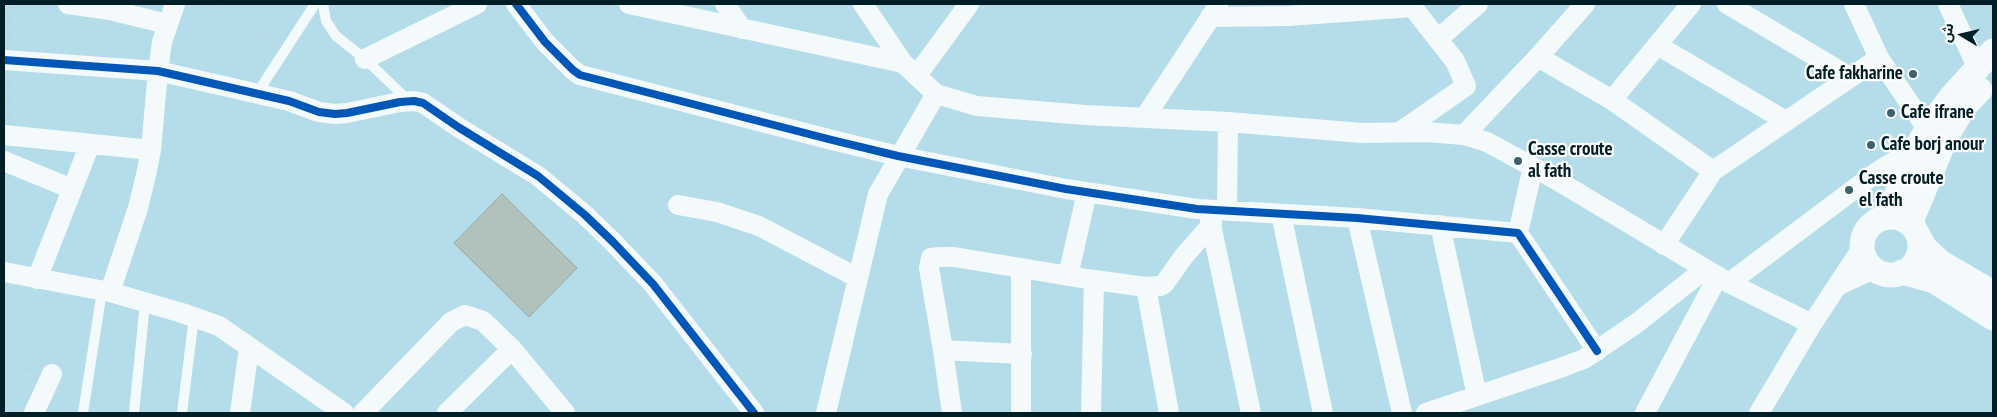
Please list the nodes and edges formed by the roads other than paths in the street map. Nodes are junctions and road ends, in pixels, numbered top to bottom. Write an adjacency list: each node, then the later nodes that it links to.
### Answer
1 (68, 4): 19 (street)
2 (175, 4): 19 (street)
3 (315, 4): 33 (lane)
4 (323, 4): 25 (lane)
5 (477, 4): 25 (street)
6 (516, 4): 46 (street)
7 (725, 4): 20 (street)
8 (863, 4): 28 (street)
9 (969, 4): 28 (street)
10 (1478, 4): 21 (street)
11 (1585, 4): 23 (street)
12 (1691, 4): 22 (street)
13 (1727, 4): 30 (street)
14 (1854, 4): 24 (street)
15 (1948, 4): 27 (street)
16 (639, 5): 20 (street)
17 (1411, 5): 18 (street); 21 (street)
18 (1214, 10): 37 (street)
19 (167, 24): 29 (street)
20 (742, 29): 28 (street)
21 (1438, 39): 31 (street)
22 (1657, 45): 34 (street); 38 (street)
23 (1538, 57): 34 (street); 36 (street)
24 (1879, 58): 30 (street); 43 (street)
25 (365, 59): 35 (lane)
26 (4, 60): 29 (street)
27 (1988, 66): 43 (street); 58 (street)
28 (910, 69): 32 (street)
29 (158, 71): 33 (street); 45 (street)
30 (1850, 77): 38 (street)
31 (1466, 86): 36 (street); 40 (street)
32 (936, 94): 37 (street); 46 (street)
33 (256, 95): 35 (street)
34 (1612, 100): 49 (street)
35 (408, 101): 95 (street)
36 (1491, 107): 42 (street)
37 (1145, 117): 39 (street)
38 (1786, 121): 49 (street)
39 (1228, 122): 40 (street); 54 (street)
40 (1400, 132): 42 (street)
41 (4, 135): 44 (street)
42 (1464, 135): 48 (street)
43 (1922, 138): 55 (street); 67 (street)
44 (90, 144): 45 (street); 50 (street)
45 (151, 150): 73 (street)
46 (898, 156): 51 (street); 68 (street)
47 (4, 160): 50 (street)
48 (1533, 166): 59 (street); 60 (street)
49 (1713, 171): 60 (street)
50 (72, 189): 69 (street)
51 (1087, 192): 54 (street); 66 (street)
52 (678, 205): 68 (street)
53 (1282, 214): 54 (street); 56 (street); 102 (street)
54 (1216, 215): 72 (street); 101 (street)
55 (1886, 217): 58 (street); 61 (street)
56 (1357, 218): 57 (street); 103 (street)
57 (1440, 225): 59 (street); 85 (street)
58 (1914, 230): 65 (street); 74 (street)
59 (1518, 233): 82 (street)
60 (1664, 245): 67 (street)
61 (1862, 248): 63 (street); 71 (street)
62 (1021, 268): 66 (street); 81 (street); 83 (street)
63 (1874, 269): 65 (street); 71 (street)
64 (4, 272): 69 (street)
65 (1902, 272): 77 (street)
66 (1068, 276): 70 (street)
67 (1717, 276): 78 (street); 82 (street); 105 (street)
68 (858, 278): 96 (street)
69 (37, 279): 73 (street)
70 (1094, 280): 72 (street); 99 (street)
71 (1837, 286): 78 (street)
72 (1146, 287): 100 (street)
73 (106, 291): 75 (street); 87 (lane)
74 (1993, 294)
75 (145, 302): 76 (street); 88 (lane)
76 (194, 317): 79 (street); 89 (lane)
77 (1993, 318)
78 (1812, 324): 106 (street)
79 (249, 348): 90 (street); 91 (street)
80 (512, 349): 92 (street); 93 (street); 94 (street)
81 (943, 350): 83 (street); 97 (street)
82 (1597, 352): 85 (street)
83 (1022, 354): 98 (street)
84 (52, 374): 86 (street)
85 (1477, 396): 104 (street)
86 (34, 413)
87 (83, 413)
88 (134, 413)
89 (182, 413)
90 (240, 413)
91 (344, 413)
92 (363, 413)
93 (446, 413)
94 (565, 413)
95 (754, 413)
96 (826, 413)
97 (952, 413)
98 (1021, 413)
99 (1091, 413)
100 (1169, 413)
101 (1251, 413)
102 (1323, 413)
103 (1402, 413)
104 (1426, 413)
105 (1645, 413)
106 (1759, 413)

